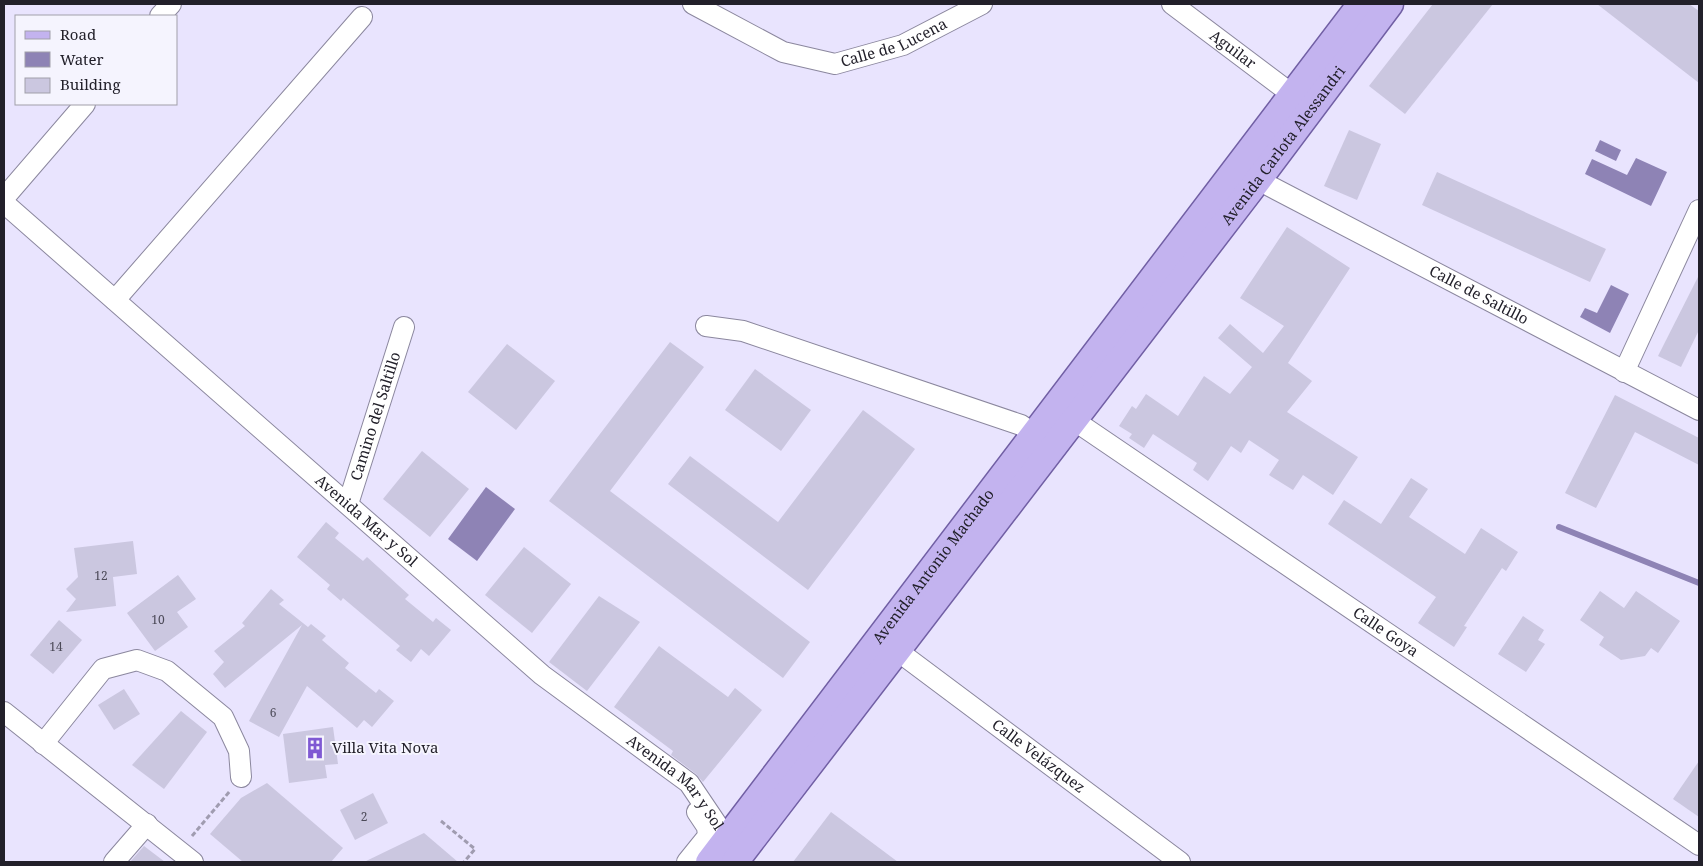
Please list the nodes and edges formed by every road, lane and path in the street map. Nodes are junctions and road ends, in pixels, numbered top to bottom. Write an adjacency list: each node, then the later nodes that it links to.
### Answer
1 (171, 4): 7 (street)
2 (693, 4): 3 (street, Calle de Lucena)
3 (982, 4)
4 (1172, 4): 9 (street, Aguilar)
5 (1361, 4): 9 (main road, Avenida Carlota Alessandri)
6 (1390, 4): 11 (main road, Avenida Carlota Alessandri)
7 (161, 15)
8 (362, 17): 16 (street)
9 (1293, 94): 15 (main road, Avenida Carlota Alessandri)
10 (84, 105): 12 (street)
11 (1258, 180): 15 (main road, Avenida Carlota Alessandri); 19 (street, Calle de Saltillo)
12 (4, 198)
13 (4, 203): 16 (street, Avenida Mar y Sol)
14 (1699, 210): 19 (street)
15 (1167, 278): 21 (main road, Avenida Antonio Machado); 22 (main road, Avenida Antonio Machado)
16 (115, 300): 23 (street, Avenida Mar y Sol)
17 (706, 326): 22 (street)
18 (404, 327): 23 (street, Camino del Saltillo)
19 (1624, 372): 20 (street, Calle de Saltillo)
20 (1699, 410)
21 (1072, 419): 24 (main road, Avenida Antonio Machado); 33 (street, Calle Goya)
22 (1033, 433): 24 (main road, Avenida Antonio Machado)
23 (348, 504): 32 (street, Avenida Mar y Sol)
24 (888, 644): 32 (main road, Avenida Antonio Machado); 40 (street, Calle Velázquez)
25 (4, 712): 26 (street)
26 (43, 744): 27 (street); 30 (street)
27 (241, 777): 31 (path)
28 (676, 789): 37 (street)
29 (441, 821): 36 (path)
30 (147, 824): 34 (street); 35 (street)
31 (202, 825)
32 (742, 835): 38 (main road, Avenida Antonio Machado); 39 (main road, Avenida Antonio Machado)
33 (1699, 845)
34 (187, 857)
35 (114, 862)
36 (464, 862)
37 (687, 862)
38 (710, 862)
39 (735, 862)
40 (1180, 862)

